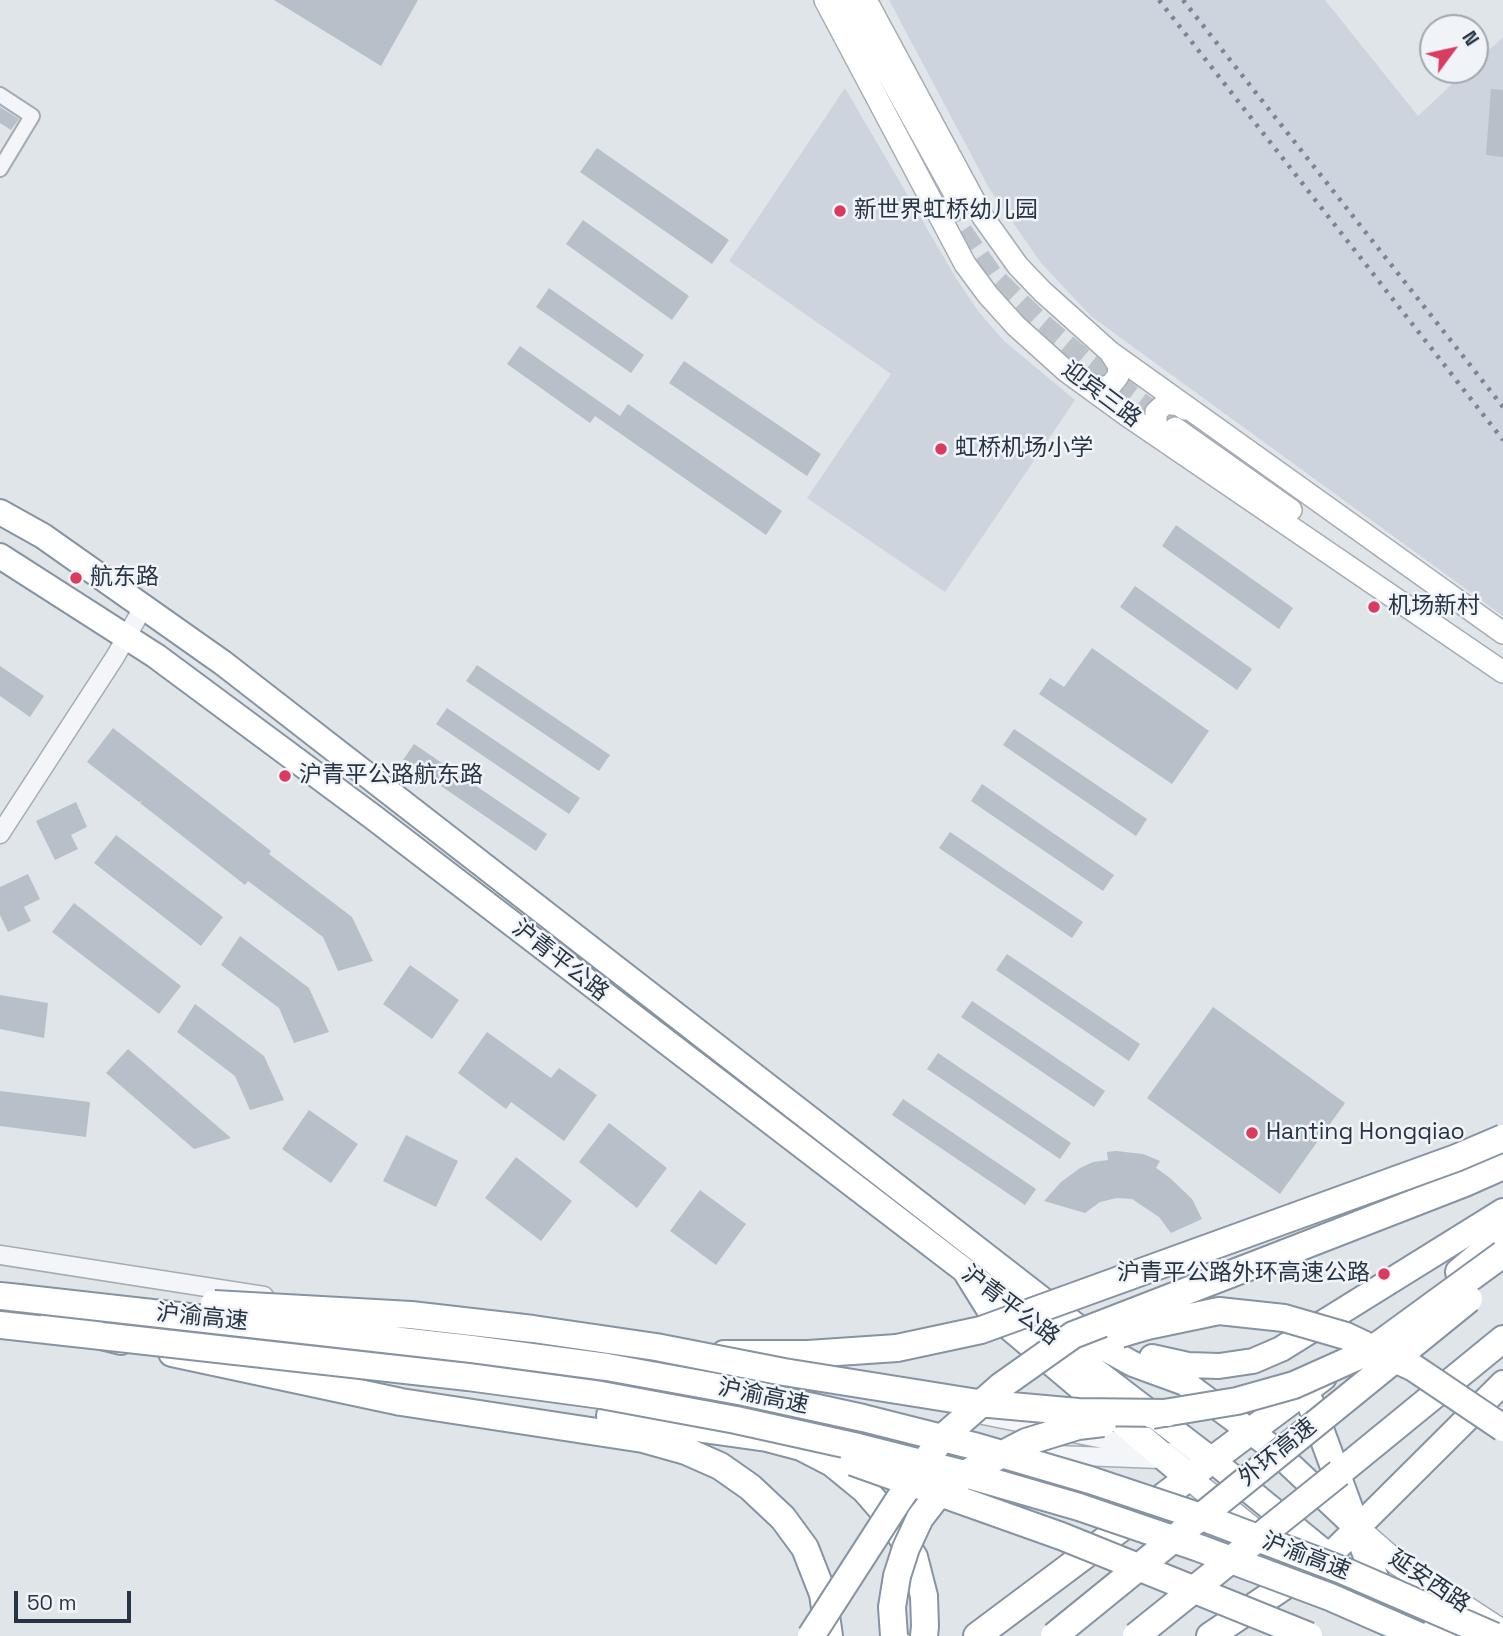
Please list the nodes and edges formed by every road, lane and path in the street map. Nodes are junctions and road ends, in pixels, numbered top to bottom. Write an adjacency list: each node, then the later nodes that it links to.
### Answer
1 (825, 0): 7 (main road, 迎宾三路)
2 (847, 0): 6 (main road)
3 (866, 0): 6 (main road, 迎宾三路)
4 (0, 95): 5 (street)
5 (0, 169)
6 (1110, 352): 7 (main road); 8 (main road, 迎宾三路)
7 (1066, 371): 9 (main road, 迎宾三路)
8 (1205, 420): 9 (main road); 13 (main road, 迎宾三路)
9 (1172, 436): 15 (main road); 16 (main road, 迎宾三路)
10 (0, 512): 12 (highway, 沪青平公路)
11 (0, 556): 14 (highway, 沪青平公路)
12 (144, 606): 14 (street); 28 (highway, 沪青平公路)
13 (1503, 632)
14 (126, 637): 17 (street); 25 (highway, 沪青平公路)
15 (1503, 661)
16 (1503, 672)
17 (0, 834)
18 (1503, 1138): 32 (highway, bridge)
19 (1503, 1166): 36 (highway, bridge)
20 (1503, 1211): 28 (highway, 沪青平公路)
21 (1503, 1235): 37 (highway)
22 (1503, 1254): 38 (highway, bridge)
23 (0, 1255): 42 (street)
24 (1503, 1271): 59 (highway, 外环高速, bridge)
25 (968, 1274): 42 (highway); 43 (highway, 沪青平公路)
26 (10, 1297): 32 (highway, bridge); 46 (highway, 沪渝高速, bridge)
27 (0, 1318): 33 (street)
28 (1066, 1318): 41 (highway, 沪青平公路)
29 (0, 1325): 30 (highway, 沪渝高速)
30 (101, 1336): 39 (highway, 沪渝高速, bridge); 55 (highway, bridge)
31 (1503, 1339): 44 (highway)
32 (656, 1347): 38 (highway, bridge)
33 (338, 1354): 42 (street); 57 (highway)
34 (1503, 1362): 44 (highway)
35 (1503, 1383): 47 (highway)
36 (1001, 1386): 40 (highway, bridge); 54 (highway, bridge)
37 (1306, 1390): 41 (highway); 47 (highway)
38 (1168, 1413): 56 (highway, bridge)
39 (736, 1420): 48 (highway, bridge); 64 (highway, 沪渝高速, bridge)
40 (1503, 1428)
41 (1251, 1432): 43 (highway); 47 (highway, 沪青平公路)
42 (1161, 1454): 43 (street); 45 (highway)
43 (1212, 1460): 45 (highway); 49 (highway, 沪青平公路)
44 (1339, 1473): 60 (highway, bridge)
45 (1189, 1478): 50 (main road); 58 (highway)
46 (1210, 1520): 52 (highway, bridge); 66 (highway, 沪渝高速, bridge)
47 (1357, 1528): 49 (highway); 51 (highway); 53 (main road, 延安西路)
48 (1061, 1536): 62 (highway, bridge); 63 (highway, bridge)
49 (1329, 1556): 50 (highway); 51 (main road, 延安西路)
50 (1306, 1572): 61 (highway); 65 (main road)
51 (1378, 1586): 65 (main road, 延安西路)
52 (1503, 1622)
53 (1503, 1632)
54 (811, 1636)
55 (829, 1636)
56 (894, 1636)
57 (924, 1636)
58 (977, 1636)
59 (1054, 1636)
60 (1136, 1636)
61 (1210, 1636)
62 (1267, 1636)
63 (1309, 1636)
64 (1419, 1636)
65 (1453, 1636)
66 (1494, 1636)

